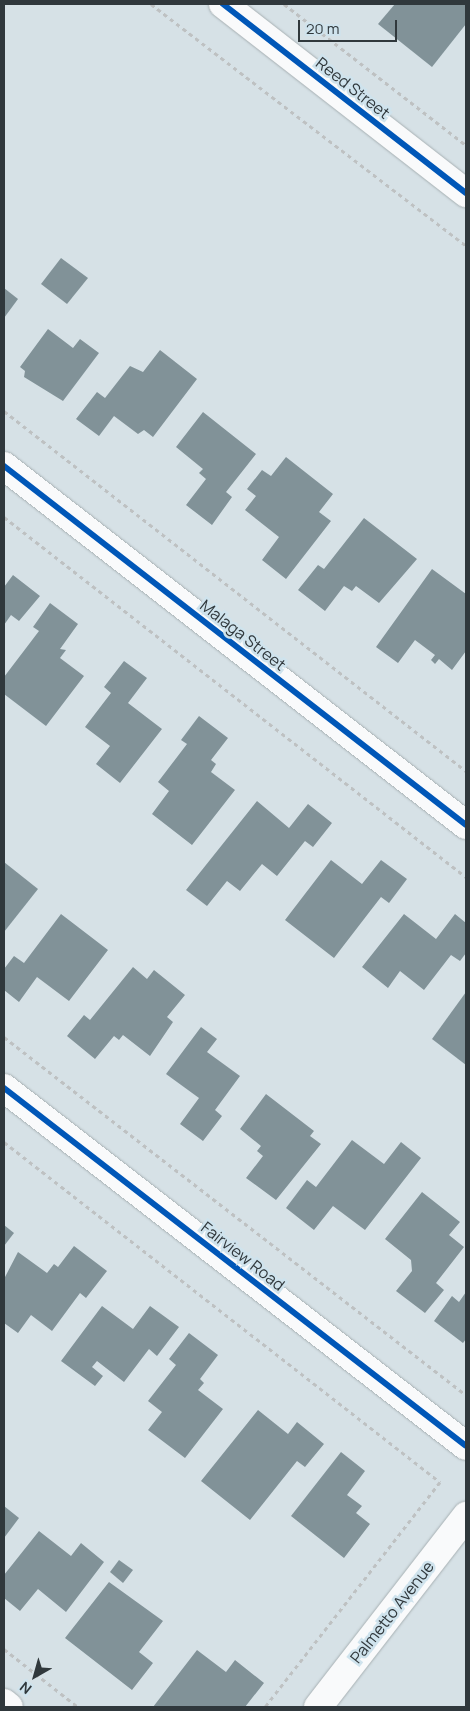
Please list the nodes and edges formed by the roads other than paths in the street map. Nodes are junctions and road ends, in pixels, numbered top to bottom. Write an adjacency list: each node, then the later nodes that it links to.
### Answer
1 (223, 4): 2 (street, Reed Street)
2 (466, 193)
3 (4, 466): 4 (street, Malaga Street)
4 (466, 825)
5 (4, 1088): 6 (street, Fairview Road)
6 (466, 1446)
7 (466, 1516): 10 (street, Palmetto Avenue)
8 (4, 1703): 9 (street)
9 (10, 1707)
10 (318, 1707)

